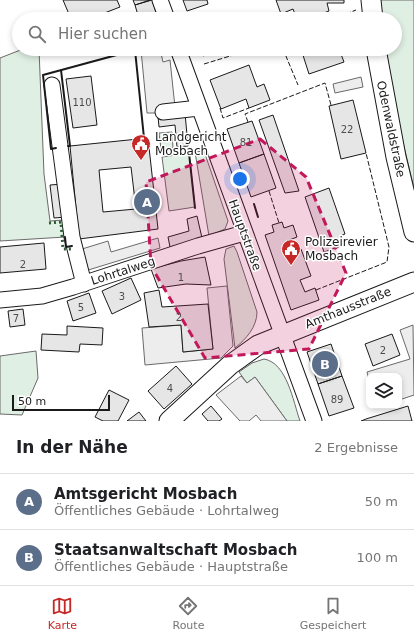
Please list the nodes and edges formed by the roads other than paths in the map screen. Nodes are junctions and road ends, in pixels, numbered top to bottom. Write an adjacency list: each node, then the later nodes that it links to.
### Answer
1 (160, 0): 3 (street)
2 (371, 0): 4 (main road)
3 (164, 12)
4 (372, 12)
5 (180, 56): 8 (street, Hauptstraße)
6 (377, 56): 10 (main road, Odenwaldstraße)
7 (52, 85): 13 (street)
8 (199, 108): 9 (street); 11 (street, Hauptstraße)
9 (163, 112)
10 (414, 232)
11 (244, 233): 13 (street, Lohrtalweg); 15 (street, Hauptstraße)
12 (414, 282): 15 (main road, Amthausstraße)
13 (84, 284): 14 (street, Lohrtalweg)
14 (0, 300)
15 (283, 334): 16 (main road, Amthausstraße); 17 (street, Hauptstraße)
16 (169, 421)
17 (314, 421)

